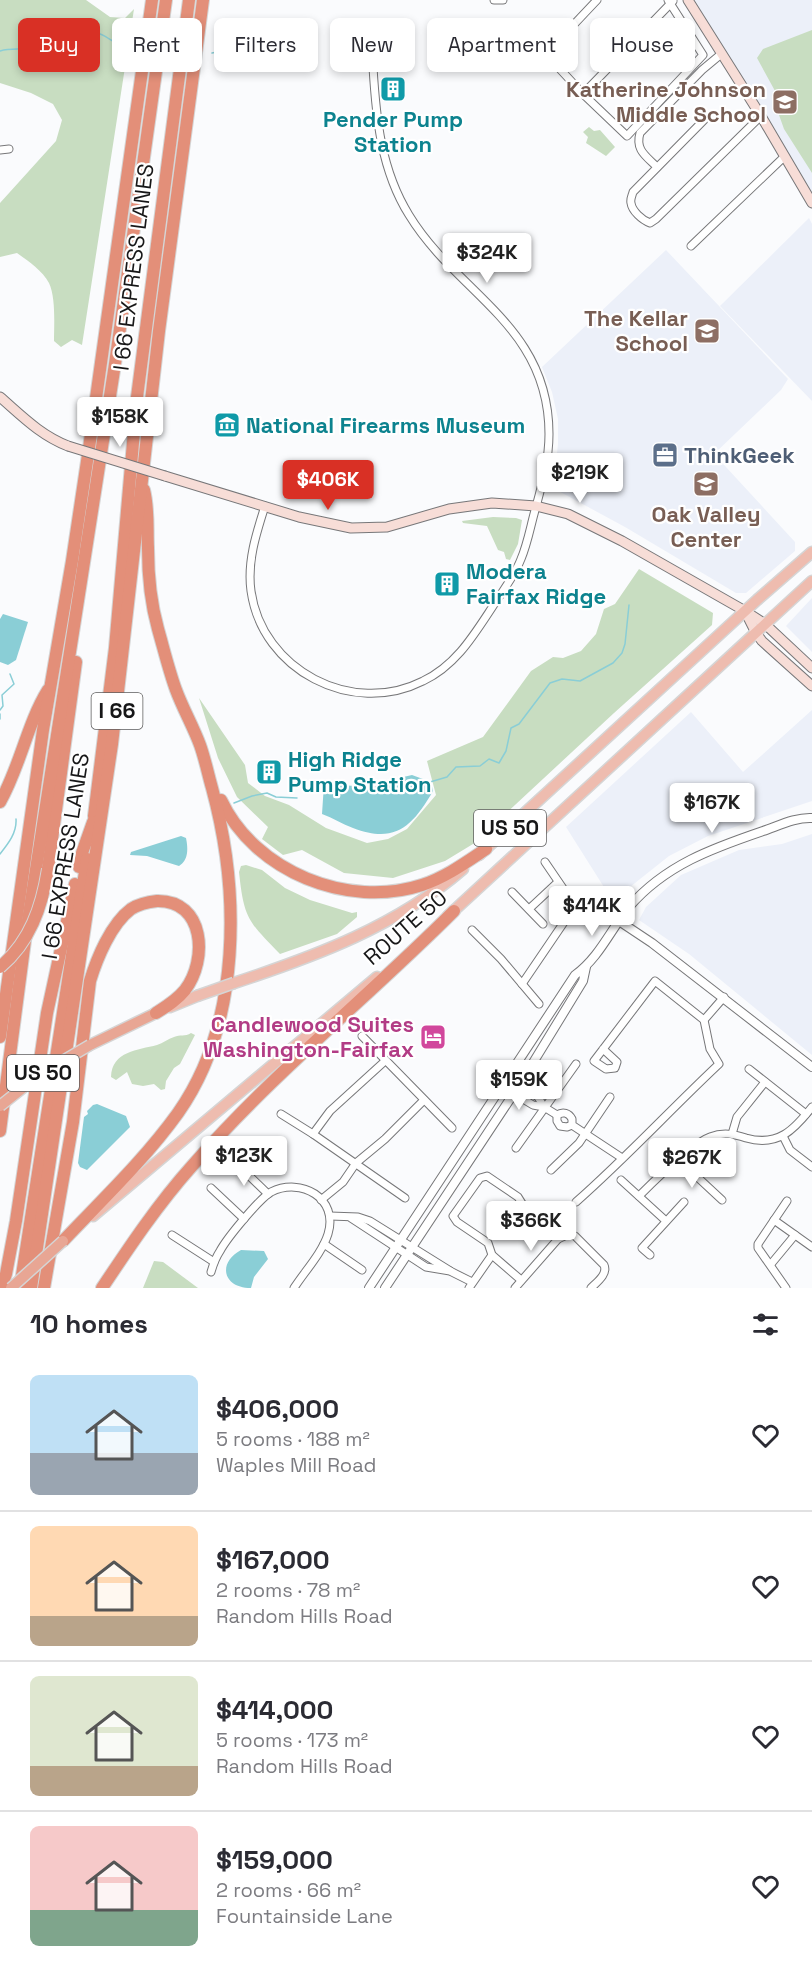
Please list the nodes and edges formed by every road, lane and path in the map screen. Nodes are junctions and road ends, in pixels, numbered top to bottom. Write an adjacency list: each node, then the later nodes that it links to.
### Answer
1 (152, 0): 32 (highway)
2 (166, 0): 25 (highway, I 66 EXPRESS LANES)
3 (189, 0): 37 (highway, I 66 EXPRESS LANES)
4 (203, 0): 22 (highway, I 66)
5 (494, 0): 6 (street)
6 (503, 0)
7 (597, 0): 12 (street)
8 (688, 0): 10 (main road)
9 (671, 1): 12 (street); 12 (street)
10 (720, 55): 13 (main road); 18 (street)
11 (374, 72): 24 (street)
12 (583, 94)
13 (761, 116): 17 (main road); 18 (street)
14 (704, 120): 18 (street)
15 (9, 149): 16 (street)
16 (0, 150)
17 (784, 157): 19 (main road); 20 (street)
18 (657, 166)
19 (812, 204)
20 (691, 246)
21 (0, 397): 23 (main road, bridge)
22 (142, 479): 34 (highway); 125 (highway, I 66)
23 (265, 506): 24 (main road); 24 (street)
24 (536, 506): 28 (main road)
25 (87, 538): 48 (highway, bridge); 78 (highway, I 66 EXPRESS LANES)
26 (812, 552): 28 (main road, ROUTE 50 / US 50)
27 (812, 581): 29 (main road, ROUTE 50 / US 50)
28 (745, 611): 29 (main road); 30 (main road); 38 (main road, ROUTE 50 / US 50)
29 (765, 624): 30 (main road, ROUTE 50 / US 50); 31 (main road)
30 (756, 633): 33 (main road); 44 (main road, ROUTE 50 / US 50)
31 (812, 668)
32 (52, 684): 35 (highway); 48 (highway)
33 (812, 686)
34 (200, 745): 38 (highway); 109 (highway)
35 (0, 802)
36 (810, 815): 45 (street)
37 (93, 822): 122 (highway); 124 (highway, I 66 EXPRESS LANES)
38 (486, 849): 54 (main road, ROUTE 50 / US 50, bridge)
39 (545, 862): 40 (street)
40 (558, 882): 42 (street); 43 (street)
41 (512, 892): 43 (street)
42 (575, 906): 45 (street); 50 (street)
43 (529, 909): 46 (street)
44 (454, 911): 109 (main road, ROUTE 50 / US 50); 127 (highway)
45 (619, 921): 49 (street); 52 (street)
46 (543, 924)
47 (472, 930): 50 (street)
48 (5, 965): 51 (highway); 57 (highway)
49 (586, 968): 63 (street); 65 (street)
50 (522, 984): 53 (street)
51 (0, 994)
52 (724, 997): 55 (street); 61 (street)
53 (539, 1004)
54 (156, 1013): 70 (highway, ROUTE 50 / US 50, bridge); 126 (highway)
55 (704, 1020): 58 (street); 84 (street)
56 (362, 1036): 59 (street)
57 (0, 1037)
58 (603, 1049)
59 (385, 1061): 69 (street); 79 (street)
60 (576, 1064): 71 (street)
61 (812, 1067)
62 (749, 1069): 64 (street)
63 (510, 1077): 65 (street); 66 (street)
64 (765, 1082): 74 (street); 81 (street)
65 (519, 1083): 67 (street); 71 (street)
66 (503, 1087): 67 (street); 108 (street)
67 (513, 1093): 71 (street); 113 (street)
68 (610, 1097): 80 (street)
69 (424, 1100): 77 (street); 87 (street)
70 (0, 1106)
71 (544, 1107): 75 (street); 83 (street)
72 (812, 1107): 74 (street)
73 (281, 1114): 79 (street)
74 (806, 1114): 82 (street)
75 (557, 1115): 76 (street); 76 (street)
76 (572, 1125): 80 (street)
77 (452, 1128)
78 (0, 1131)
79 (314, 1134): 87 (street)
80 (586, 1134): 84 (street); 89 (street)
81 (732, 1134): 82 (street); 85 (street)
82 (783, 1136): 88 (street)
83 (516, 1148)
84 (622, 1158): 97 (street)
85 (679, 1160): 93 (street); 96 (street)
86 (236, 1163): 92 (street)
87 (356, 1163): 94 (street); 95 (street)
88 (812, 1167)
89 (551, 1170)
90 (621, 1180): 93 (street)
91 (211, 1188): 102 (street)
92 (268, 1194): 95 (street); 102 (street)
93 (639, 1196): 104 (street)
94 (405, 1198)
95 (321, 1200): 100 (street)
96 (722, 1200)
97 (576, 1202)
98 (684, 1202): 104 (street)
99 (787, 1202): 103 (street)
100 (330, 1216): 101 (street); 110 (street)
101 (351, 1218): 108 (street); 112 (street)
102 (244, 1219): 116 (street)
103 (774, 1220): 106 (street); 117 (street)
104 (666, 1221): 115 (street)
105 (172, 1235): 116 (street)
106 (795, 1235): 111 (street); 117 (street)
107 (558, 1239): 114 (street); 120 (street); 132 (street)
108 (401, 1240): 112 (street); 113 (street)
109 (63, 1241): 123 (highway, ROUTE 50 / US 50, bridge)
110 (324, 1244): 118 (street); 128 (street)
111 (812, 1247)
112 (396, 1248): 113 (street); 129 (street)
113 (410, 1251): 121 (street); 130 (street)
114 (492, 1255): 120 (street); 121 (street)
115 (650, 1256)
116 (214, 1262): 119 (street)
117 (771, 1264): 133 (street)
118 (362, 1270)
119 (211, 1272)
120 (521, 1280): 131 (street)
121 (471, 1285)
122 (1, 1288)
123 (10, 1288)
124 (20, 1288)
125 (31, 1288)
126 (44, 1288)
127 (102, 1288)
128 (294, 1288)
129 (369, 1288)
130 (385, 1288)
131 (515, 1288)
132 (591, 1288)
133 (786, 1288)

